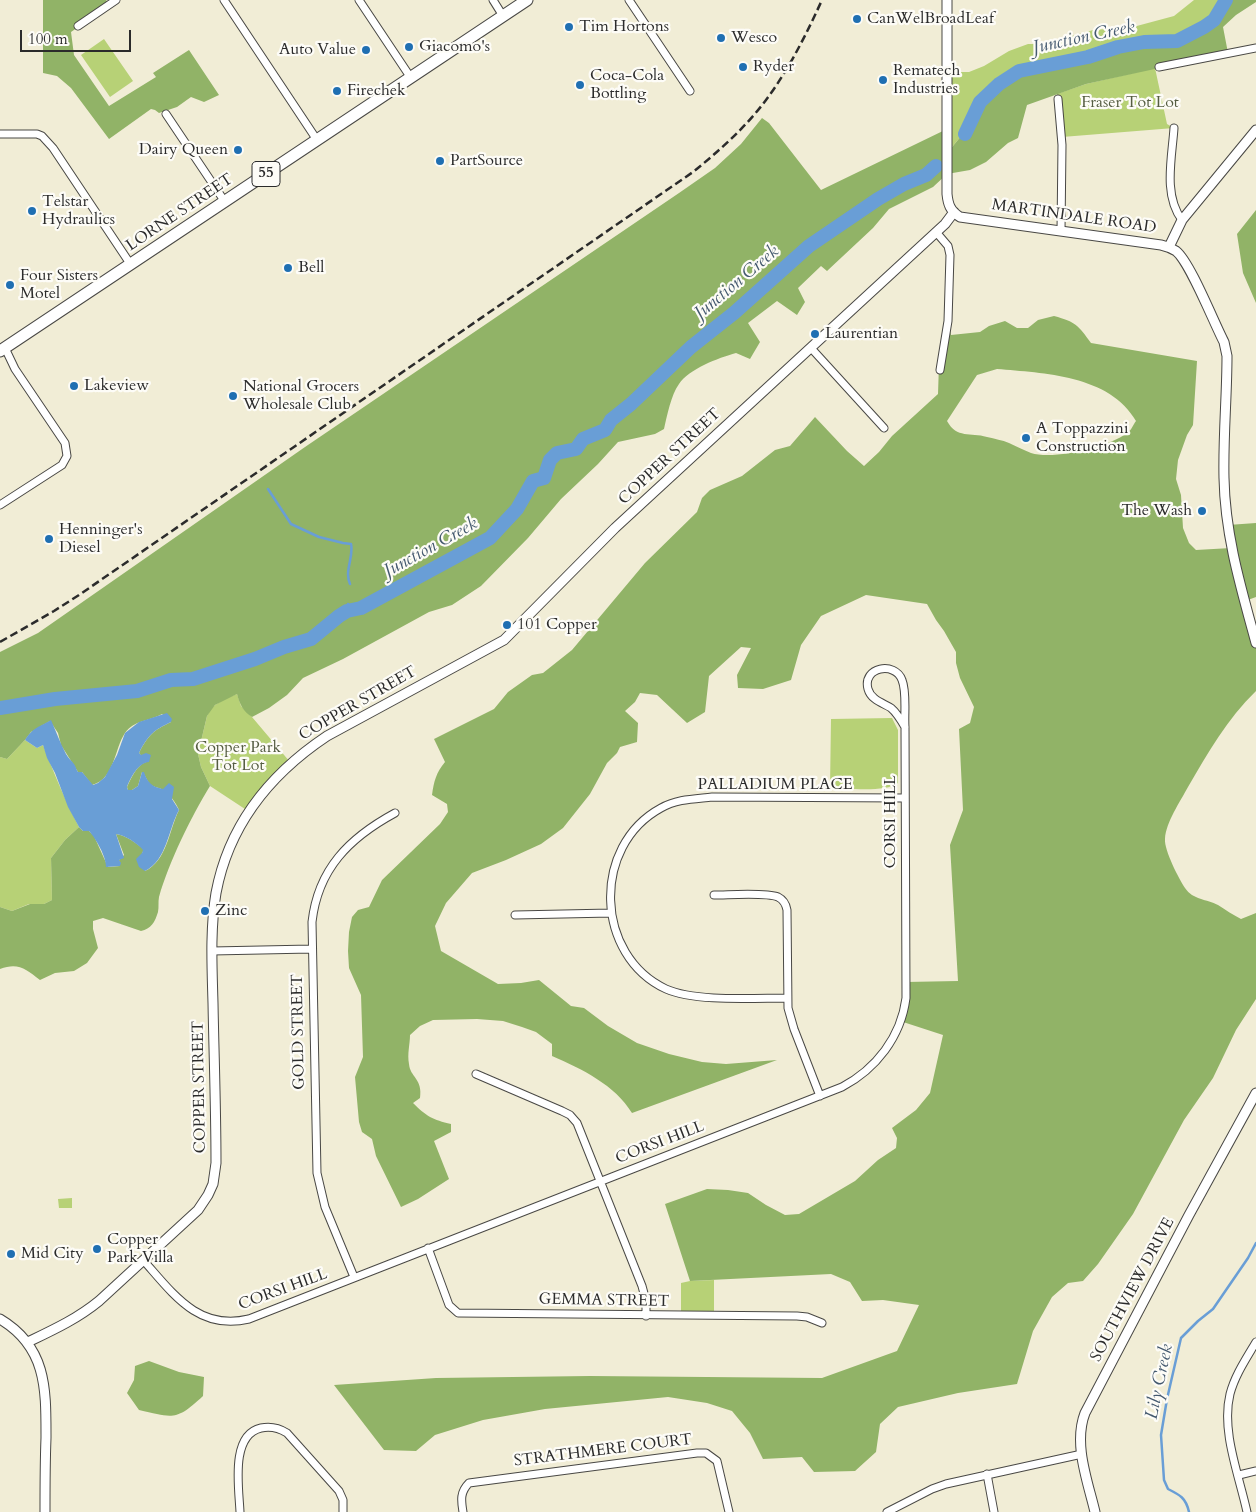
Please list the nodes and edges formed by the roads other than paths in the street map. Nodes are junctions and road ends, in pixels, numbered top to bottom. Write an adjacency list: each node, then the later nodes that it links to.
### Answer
1 (116, 0): 9 (street)
2 (224, 0): 19 (street)
3 (359, 0): 12 (street)
4 (493, 0): 8 (street)
5 (527, 0): 8 (main road, LORNE STREET / 55)
6 (630, 0): 13 (street)
7 (947, 0): 21 (street)
8 (503, 16): 12 (main road, LORNE STREET / 55)
9 (78, 26)
10 (1256, 48): 11 (street)
11 (1158, 67)
12 (411, 78): 19 (main road, LORNE STREET / 55)
13 (690, 91)
14 (1058, 99): 23 (street)
15 (166, 114): 20 (street)
16 (1174, 128): 22 (street)
17 (1256, 130): 22 (street)
18 (0, 134): 26 (street)
19 (317, 140): 20 (main road, LORNE STREET / 55)
20 (225, 202): 26 (main road, LORNE STREET / 55)
21 (954, 212): 23 (street, MARTINDALE ROAD); 24 (street, COPPER STREET)
22 (1182, 220): 25 (street)
23 (1061, 231): 25 (street, MARTINDALE ROAD)
24 (936, 232): 28 (street, COPPER STREET); 29 (street)
25 (1169, 247): 32 (street, MARTINDALE ROAD)
26 (131, 265): 27 (main road, LORNE STREET / 55)
27 (2, 347): 31 (street)
28 (811, 348): 30 (street); 40 (street, COPPER STREET)
29 (940, 370)
30 (884, 428)
31 (0, 505)
32 (1256, 643)
33 (905, 727): 33 (street, CORSI HILL); 34 (street, CORSI HILL)
34 (905, 798): 37 (street, PALLADIUM PLACE); 44 (street, CORSI HILL)
35 (395, 813): 39 (street, GOLD STREET)
36 (714, 895): 41 (street)
37 (611, 913): 38 (street); 41 (street, PALLADIUM PLACE)
38 (515, 915)
39 (311, 949): 40 (street); 48 (street, GOLD STREET)
40 (212, 951): 47 (street, COPPER STREET)
41 (787, 998): 44 (street)
42 (476, 1074): 45 (street)
43 (1256, 1093): 54 (street, SOUTHVIEW DRIVE)
44 (820, 1096): 45 (street, CORSI HILL)
45 (600, 1181): 46 (street, CORSI HILL); 49 (street)
46 (428, 1248): 48 (street, CORSI HILL); 49 (street, GEMMA STREET)
47 (144, 1261): 48 (street, CORSI HILL); 52 (street, COPPER STREET)
48 (354, 1277)
49 (646, 1316): 51 (street, GEMMA STREET)
50 (0, 1319): 52 (street)
51 (822, 1323)
52 (28, 1342): 58 (street)
53 (1256, 1342): 57 (street)
54 (1082, 1454): 56 (street); 65 (street, SOUTHVIEW DRIVE)
55 (1256, 1471): 57 (street)
56 (987, 1474): 63 (street); 64 (street)
57 (1239, 1475): 66 (street)
58 (45, 1512)
59 (240, 1512): 60 (street)
60 (343, 1512)
61 (463, 1512): 62 (street, STRATHMERE COURT)
62 (729, 1512)
63 (887, 1512)
64 (994, 1512)
65 (1095, 1512)
66 (1247, 1512)

